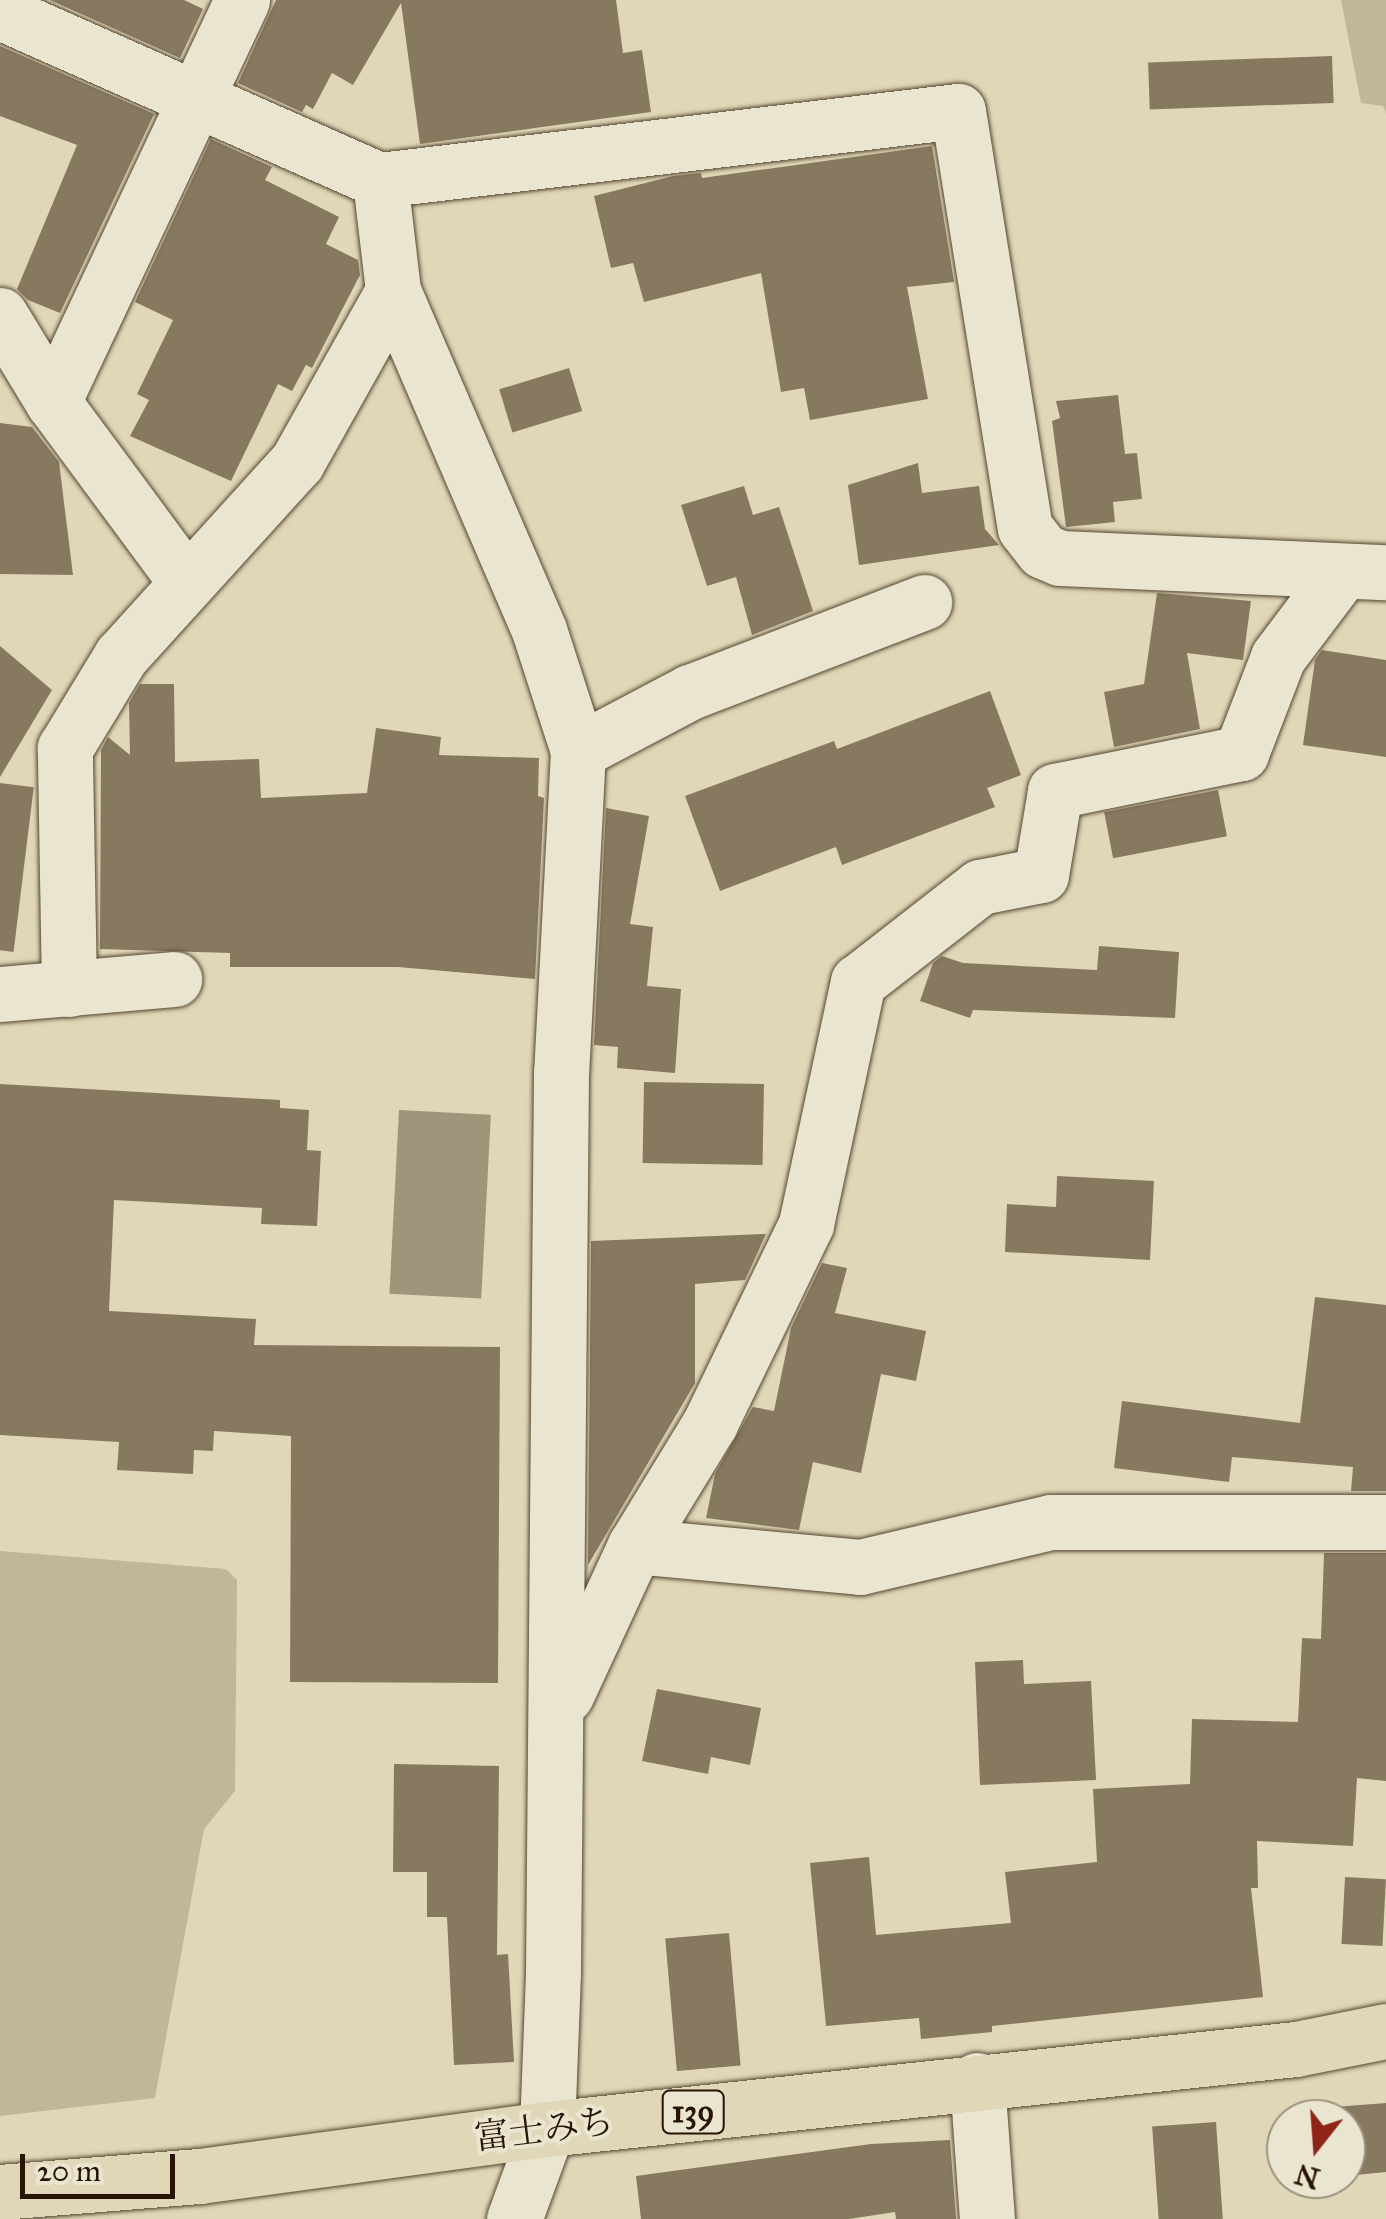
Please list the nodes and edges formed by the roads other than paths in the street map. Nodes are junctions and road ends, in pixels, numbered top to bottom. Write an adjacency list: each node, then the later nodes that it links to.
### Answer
1 (242, 0): 3 (street)
2 (0, 12): 3 (street)
3 (194, 99): 4 (street); 7 (street)
4 (380, 180): 5 (street); 8 (street)
5 (393, 291): 9 (street); 11 (street)
6 (0, 315): 7 (street)
7 (52, 402): 9 (street)
8 (1364, 572): 16 (street)
9 (186, 582): 13 (street)
10 (924, 602): 11 (street)
11 (578, 751): 17 (street)
12 (174, 979): 13 (street)
13 (69, 989): 14 (street)
14 (0, 994)
15 (1386, 1522): 16 (street)
16 (635, 1546): 17 (street)
17 (556, 1721): 20 (street)
18 (1386, 2031): 19 (highway, 富士みち / 139)
19 (976, 2080): 20 (highway, 富士みち / 139); 23 (street)
20 (547, 2129): 21 (highway, 富士みち / 139); 22 (street)
21 (0, 2192)
22 (514, 2219)
23 (988, 2219)

